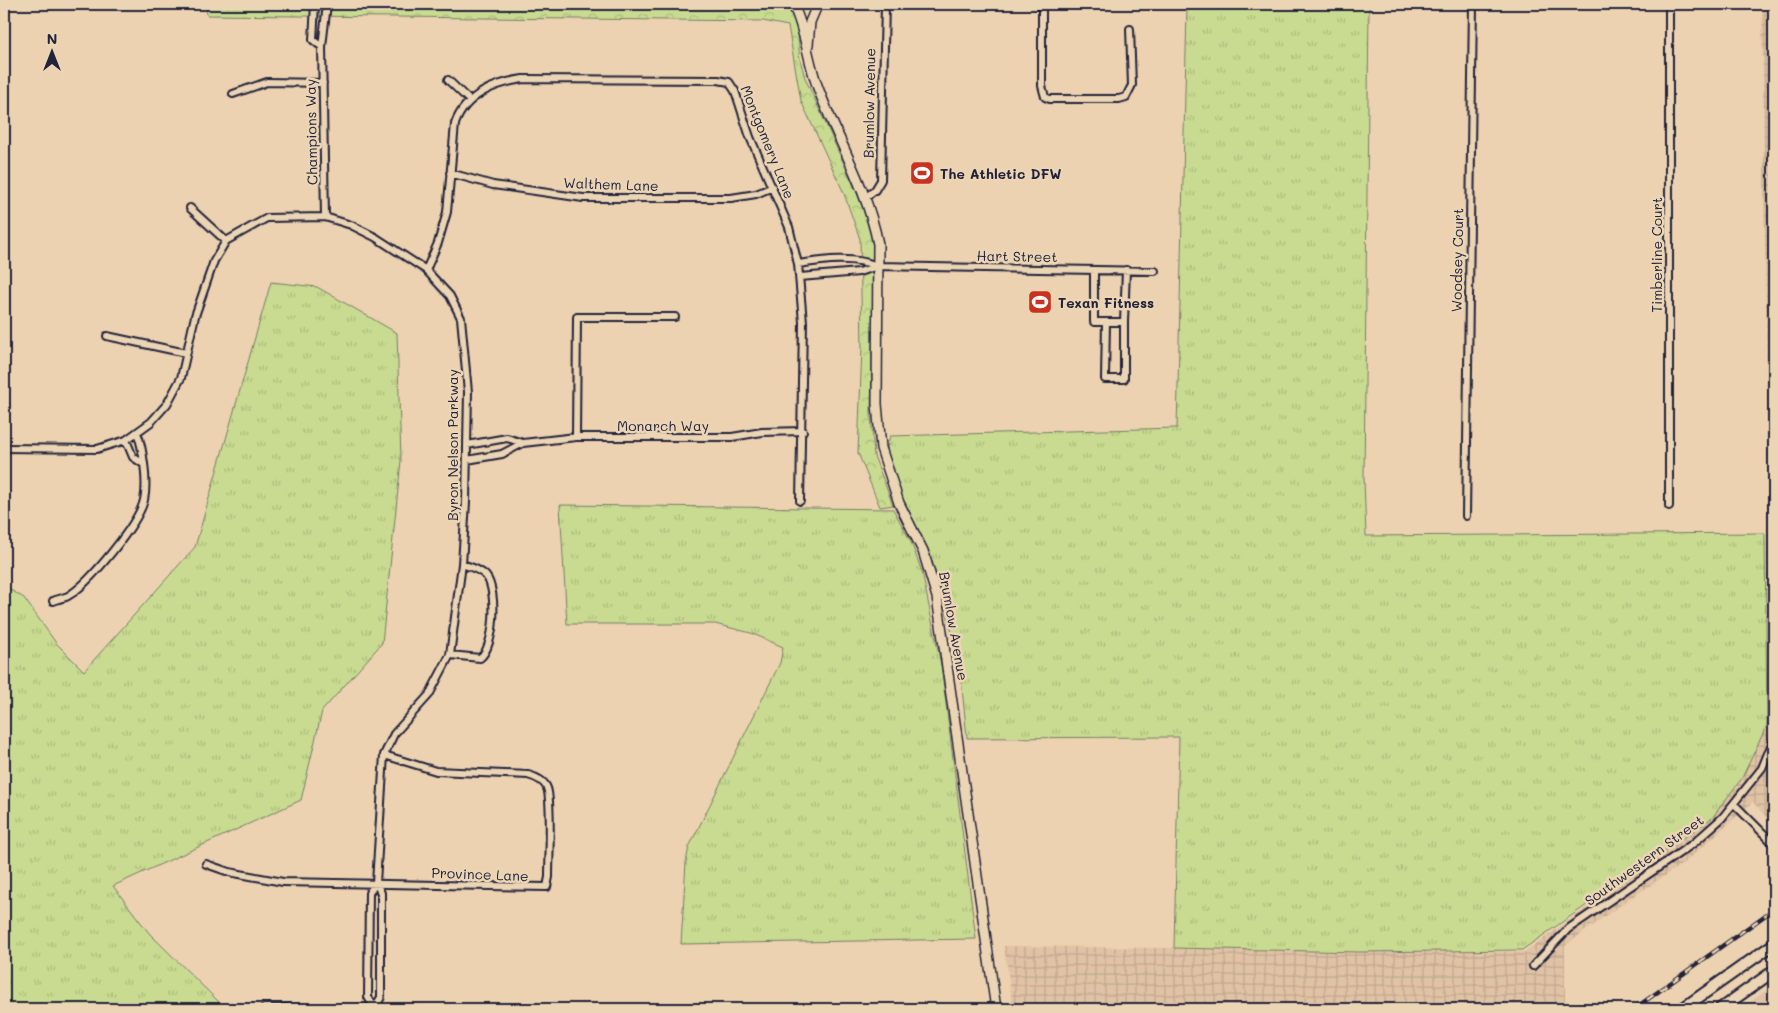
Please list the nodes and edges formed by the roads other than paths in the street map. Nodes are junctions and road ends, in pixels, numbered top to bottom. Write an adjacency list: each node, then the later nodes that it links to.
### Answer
1 (315, 4): 10 (street, Champions Way)
2 (327, 4): 10 (street, Champions Way)
3 (885, 4): 18 (street, Brumlow Avenue)
4 (1042, 4): 9 (street)
5 (1473, 4): 45 (street, Woodsey Court)
6 (1669, 4): 44 (street, Timberline Court)
7 (792, 5): 8 (main road); 11 (main road, Brumlow Avenue)
8 (819, 6): 11 (main road, Brumlow Avenue)
9 (1130, 29)
10 (322, 47): 13 (street, Champions Way)
11 (807, 50): 18 (main road, Brumlow Avenue)
12 (448, 80): 15 (street)
13 (323, 83): 14 (street); 20 (street, Champions Way)
14 (233, 94)
15 (470, 101): 16 (street, Montgomery Lane); 17 (street, Montgomery Lane)
16 (450, 173): 17 (street, Walthem Lane); 24 (street, Montgomery Lane)
17 (773, 187): 22 (street, Montgomery Lane)
18 (866, 197): 23 (main road, Brumlow Avenue)
19 (190, 208): 21 (street)
20 (326, 217): 21 (street, Byron Nelson Parkway); 24 (street, Byron Nelson Parkway)
21 (226, 241): 33 (street)
22 (798, 264): 23 (street); 28 (street, Montgomery Lane)
23 (878, 266): 25 (street, Hart Street); 28 (street); 63 (main road, Brumlow Avenue)
24 (426, 270): 39 (street, Byron Nelson Parkway)
25 (1094, 270): 26 (street, Hart Street); 30 (street)
26 (1126, 270): 27 (street, Hart Street); 31 (street)
27 (1155, 271)
28 (800, 277): 35 (street, Montgomery Lane)
29 (675, 317): 36 (street)
30 (1106, 322): 31 (street); 31 (street)
31 (1124, 322)
32 (107, 336): 33 (street)
33 (186, 353): 34 (street)
34 (137, 432): 37 (street); 42 (street)
35 (803, 432): 36 (street, Monarch Way); 43 (street, Montgomery Lane)
36 (576, 437): 38 (street, Monarch Way)
37 (126, 440): 40 (street); 42 (street)
38 (523, 443): 39 (street, Monarch Way); 41 (street, Monarch Way)
39 (467, 445): 41 (street, Byron Nelson Parkway)
40 (4, 448)
41 (467, 460): 46 (street, Byron Nelson Parkway)
42 (142, 463): 47 (street)
43 (800, 501)
44 (1669, 506)
45 (1466, 516)
46 (462, 564): 48 (street, Byron Nelson Parkway); 48 (street)
47 (53, 601)
48 (450, 654): 50 (street, Byron Nelson Parkway)
49 (1774, 739): 51 (street, Southwestern Street)
50 (384, 755): 54 (street, Byron Nelson Parkway); 54 (street, Province Lane)
51 (1734, 804): 52 (street); 58 (street, Southwestern Street)
52 (1774, 844)
53 (206, 864): 54 (street, Province Lane)
54 (376, 884): 55 (street, Byron Nelson Parkway); 57 (street, Byron Nelson Parkway)
55 (381, 944): 57 (street); 61 (street, Byron Nelson Parkway)
56 (1774, 944): 64 (main road)
57 (369, 945): 61 (street, Byron Nelson Parkway)
58 (1533, 966)
59 (1774, 972): 65 (main road)
60 (264, 1008): 61 (street)
61 (375, 1009): 62 (street)
62 (422, 1009)
63 (996, 1009)
64 (1682, 1009)
65 (1720, 1009)

